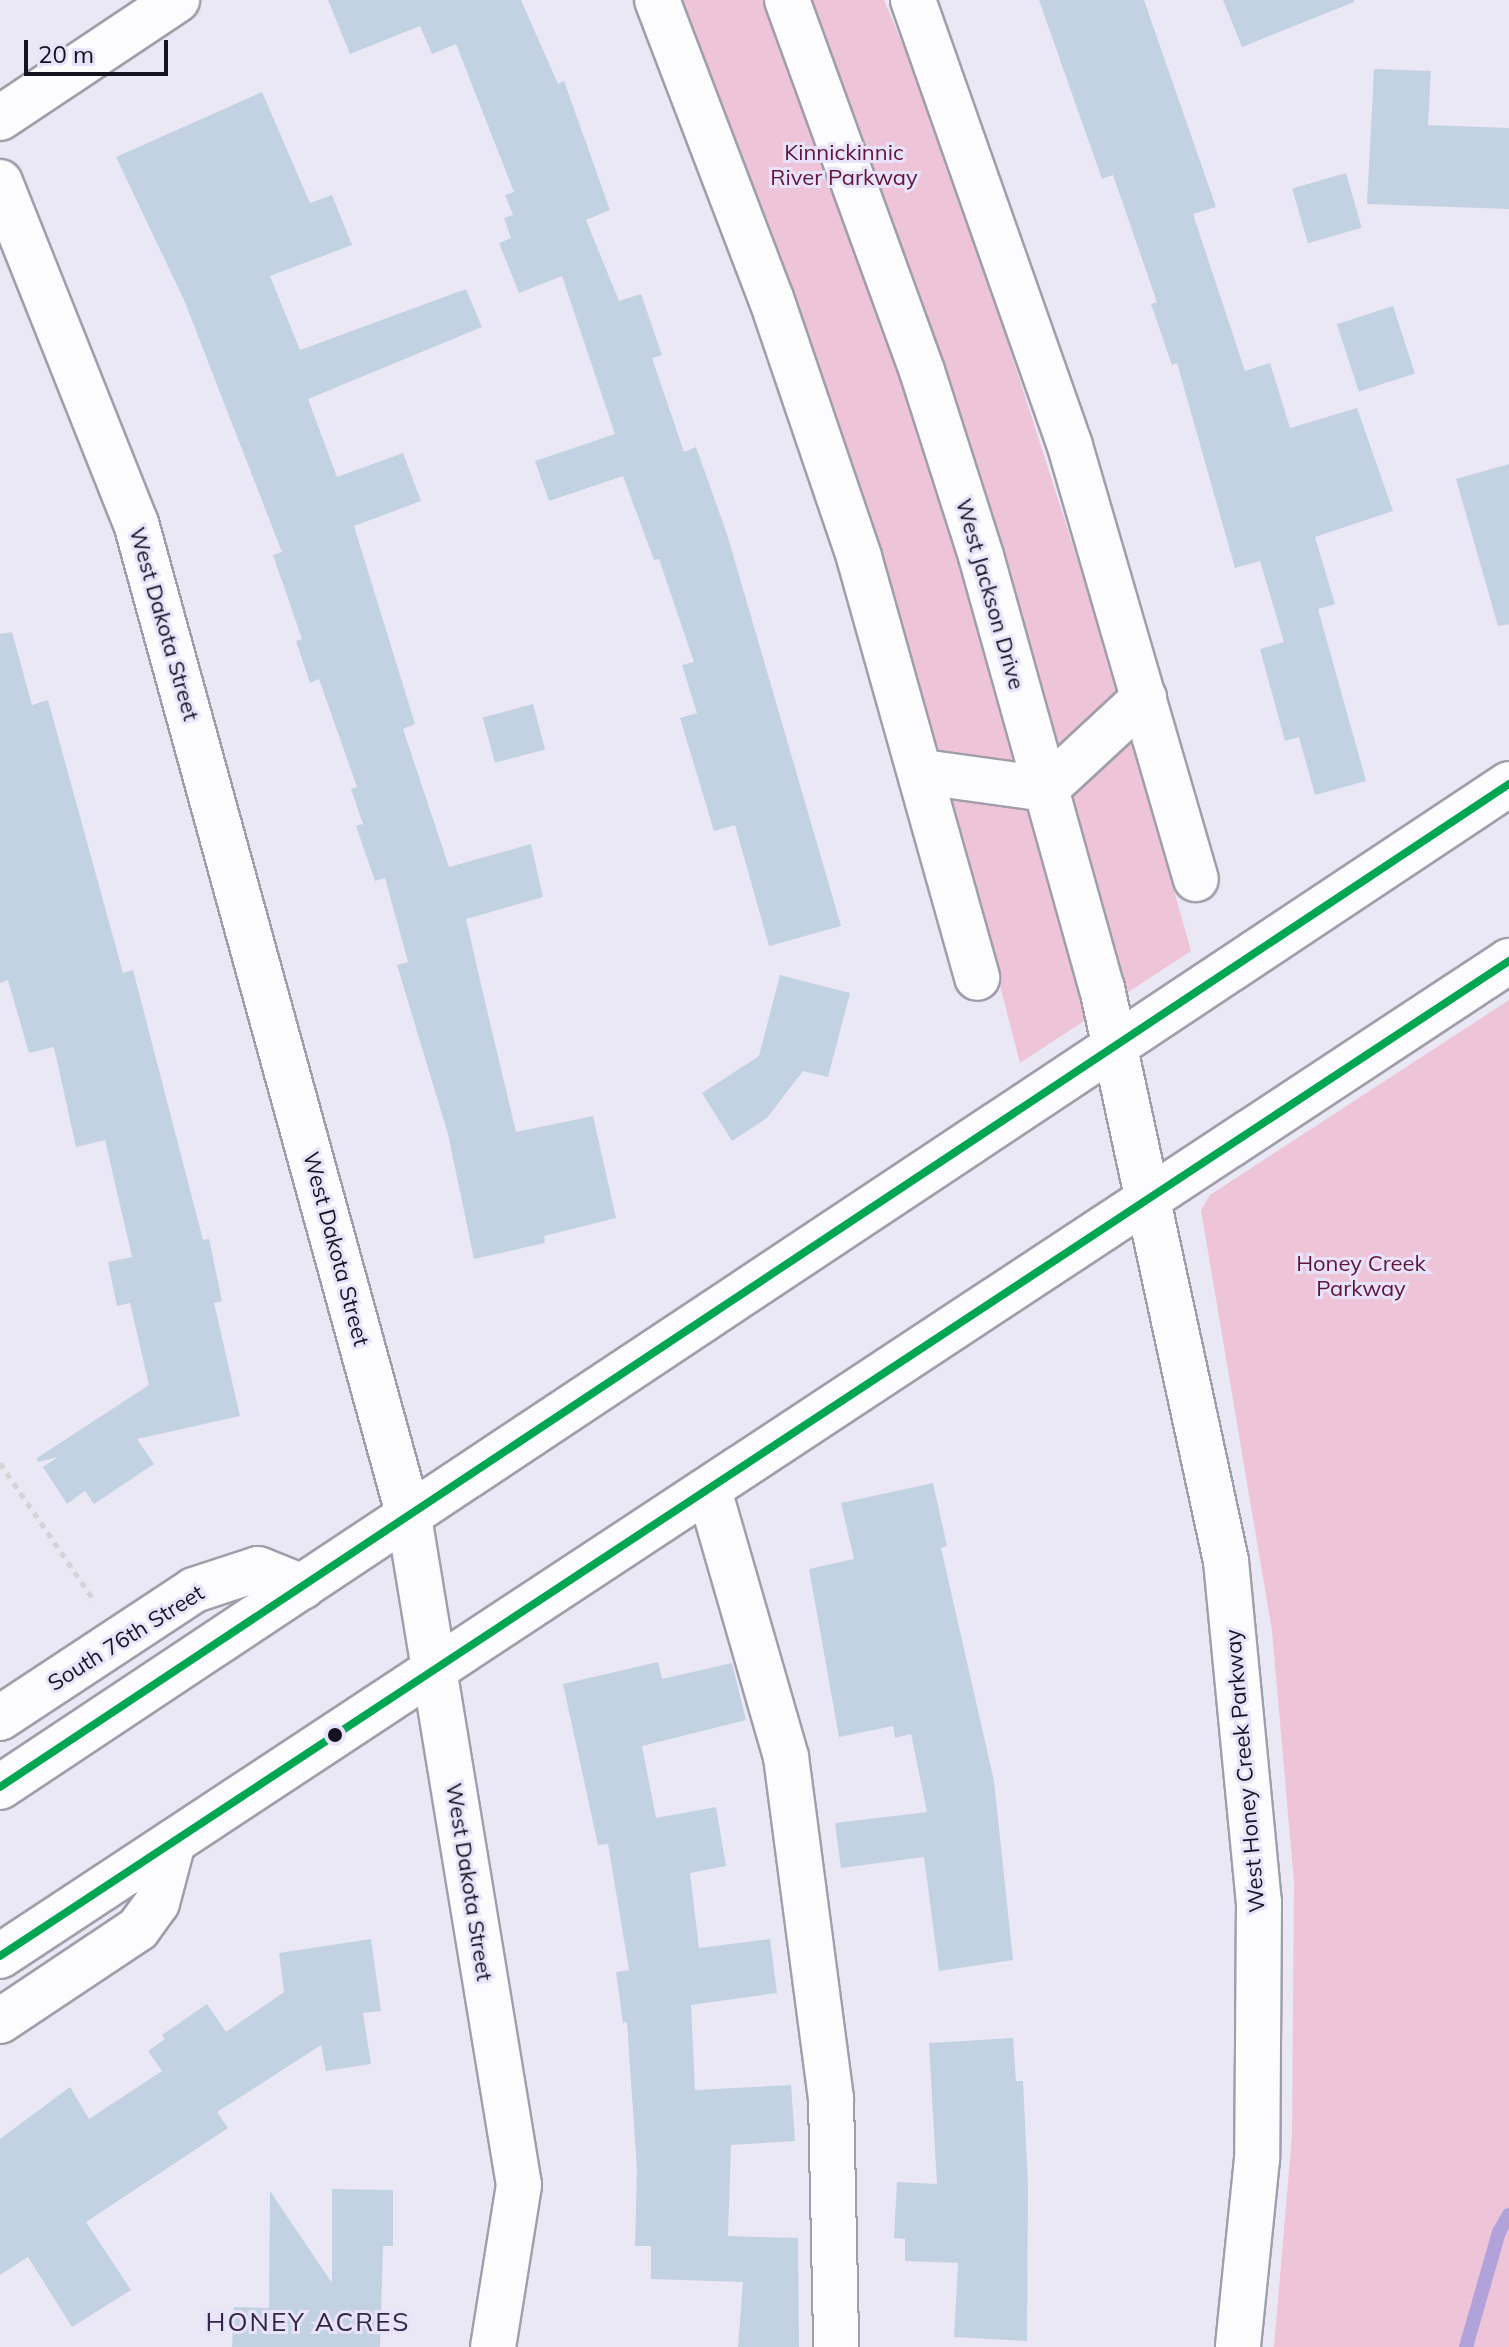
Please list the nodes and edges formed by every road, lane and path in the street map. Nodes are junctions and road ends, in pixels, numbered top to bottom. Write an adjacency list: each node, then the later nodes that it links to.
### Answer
1 (177, 0): 5 (street)
2 (657, 0): 8 (street)
3 (787, 0): 10 (street, West Jackson Drive)
4 (913, 0): 7 (street)
5 (0, 118)
6 (0, 182): 18 (street, West Dakota Street)
7 (1144, 698): 10 (street); 11 (street)
8 (923, 772): 10 (street); 13 (street)
9 (1509, 784): 14 (street)
10 (1046, 789): 14 (street, West Jackson Drive)
11 (1196, 879)
12 (1509, 961): 15 (street)
13 (977, 978)
14 (1116, 1044): 15 (street, West Jackson Drive); 18 (street)
15 (1151, 1201): 17 (street); 29 (street, West Honey Creek Parkway)
16 (0, 1463): 20 (path)
17 (709, 1490): 21 (street); 28 (street)
18 (409, 1517): 19 (street); 21 (street, West Dakota Street)
19 (303, 1587): 20 (street, South 76th Street); 23 (street)
20 (120, 1639): 22 (street, South 76th Street)
21 (433, 1671): 24 (street); 27 (street, West Dakota Street)
22 (0, 1718)
23 (0, 1787)
24 (173, 1842): 25 (street); 26 (street)
25 (0, 1956)
26 (0, 2021)
27 (493, 2347)
28 (836, 2347)
29 (1238, 2347)

